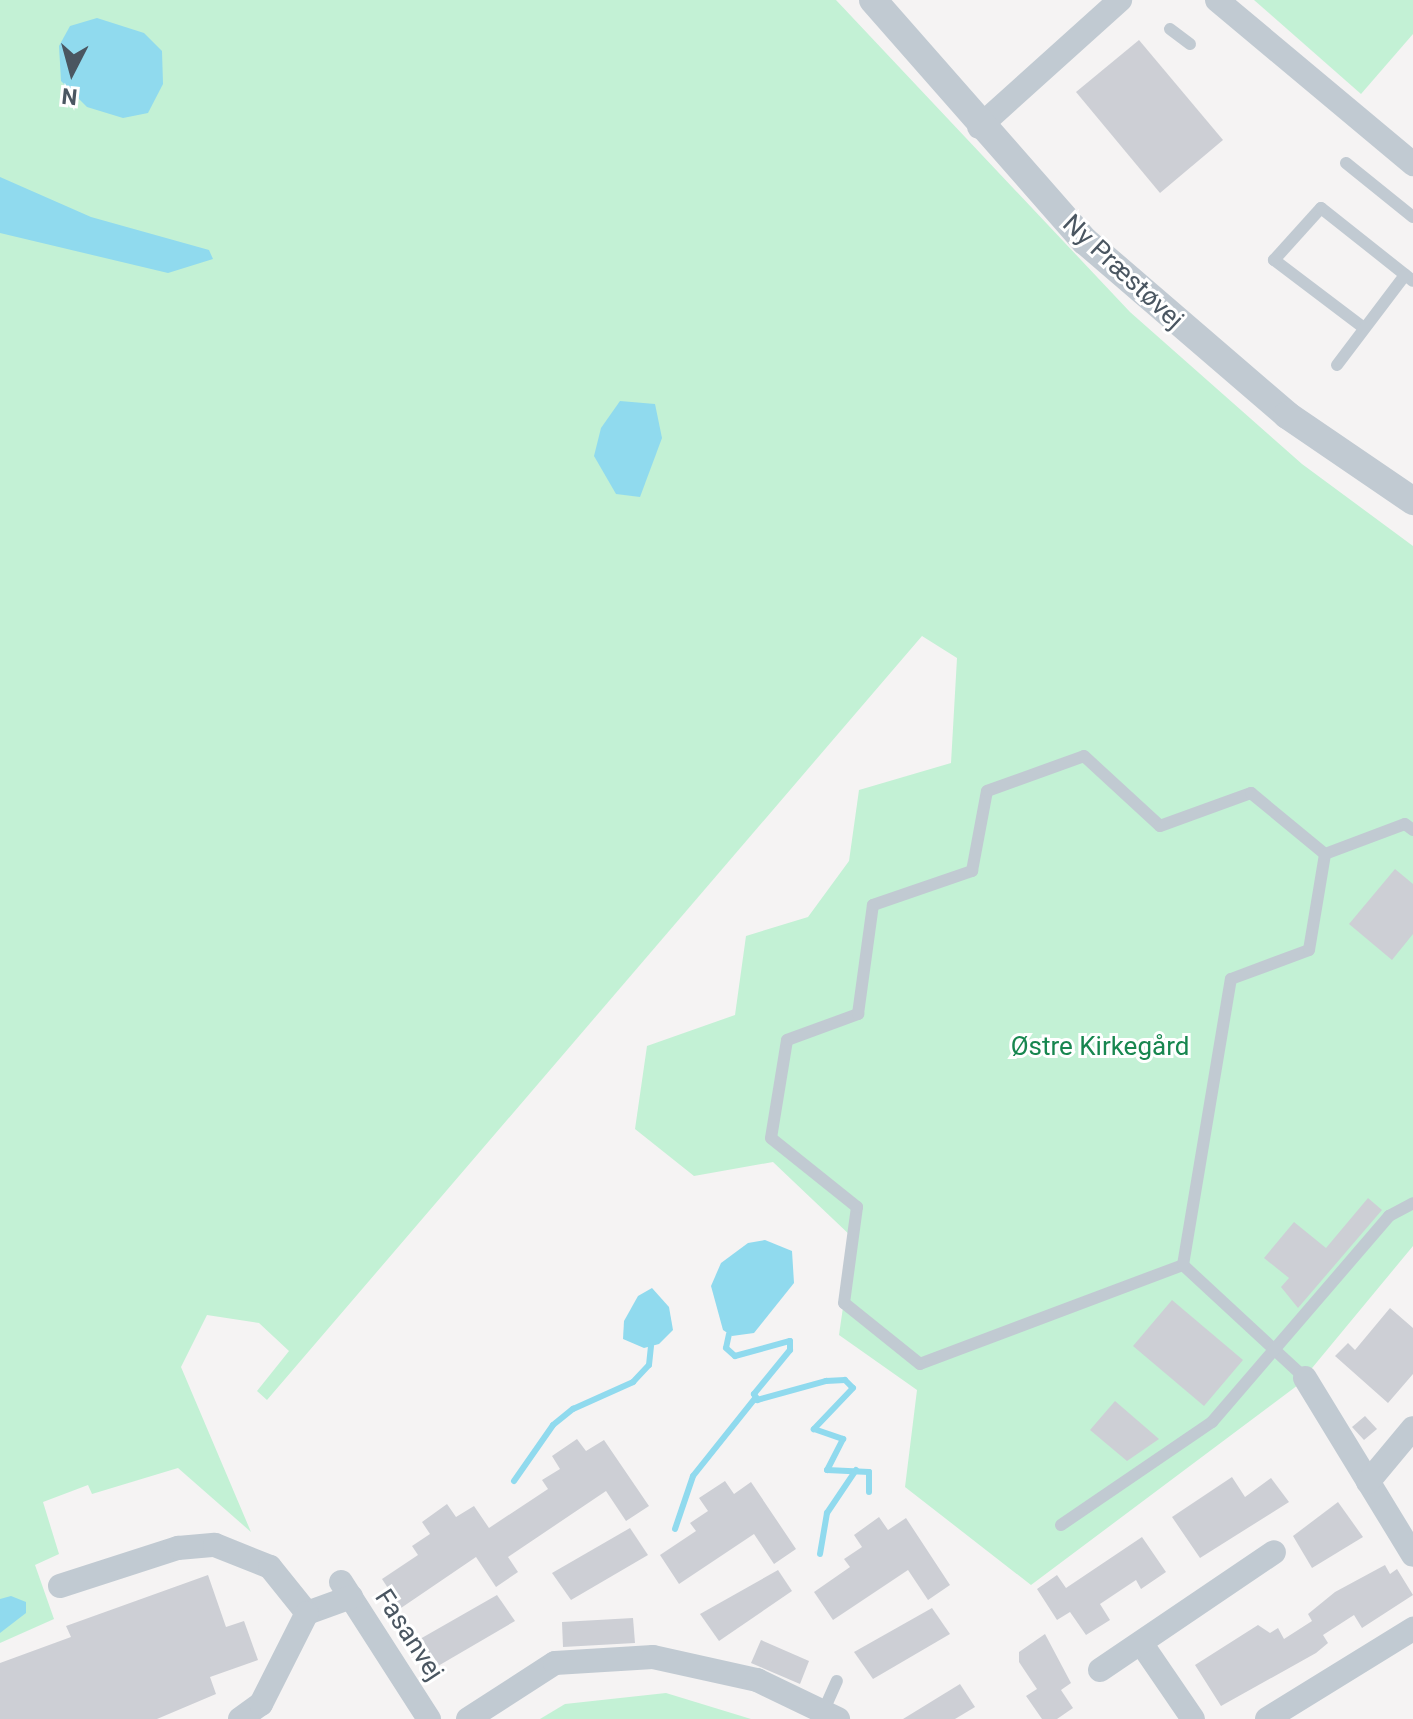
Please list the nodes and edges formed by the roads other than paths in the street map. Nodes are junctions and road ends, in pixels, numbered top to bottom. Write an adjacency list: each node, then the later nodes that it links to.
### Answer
1 (873, 0): 6 (street, Ny Præstøvej)
2 (1120, 0): 6 (street)
3 (1217, 0): 8 (street)
4 (1170, 29): 5 (lane)
5 (1190, 44)
6 (979, 127): 13 (street, Ny Præstøvej)
7 (1346, 163): 9 (lane)
8 (1413, 164)
9 (1413, 217)
10 (1409, 278): 11 (lane); 11 (lane)
11 (1364, 328): 12 (lane)
12 (1337, 365)
13 (1413, 501)
14 (1413, 830): 15 (lane)
15 (1325, 854): 17 (lane); 17 (lane)
16 (1413, 1203): 18 (lane)
17 (1183, 1265): 18 (lane)
18 (1276, 1348): 19 (lane); 22 (lane)
19 (1305, 1378): 21 (street)
20 (1413, 1428): 21 (street)
21 (1368, 1482): 24 (street)
22 (1061, 1525)
23 (1274, 1552): 28 (street)
24 (1413, 1555)
25 (60, 1586): 26 (street)
26 (307, 1613): 33 (street); 34 (street, Fasanvej)
27 (1413, 1629): 31 (street)
28 (1141, 1643): 29 (street); 36 (street)
29 (1100, 1670)
30 (837, 1681): 32 (lane)
31 (1296, 1711): 37 (street)
32 (830, 1716): 35 (street)
33 (240, 1719)
34 (429, 1719)
35 (468, 1719)
36 (1193, 1719)
37 (1267, 1719)

